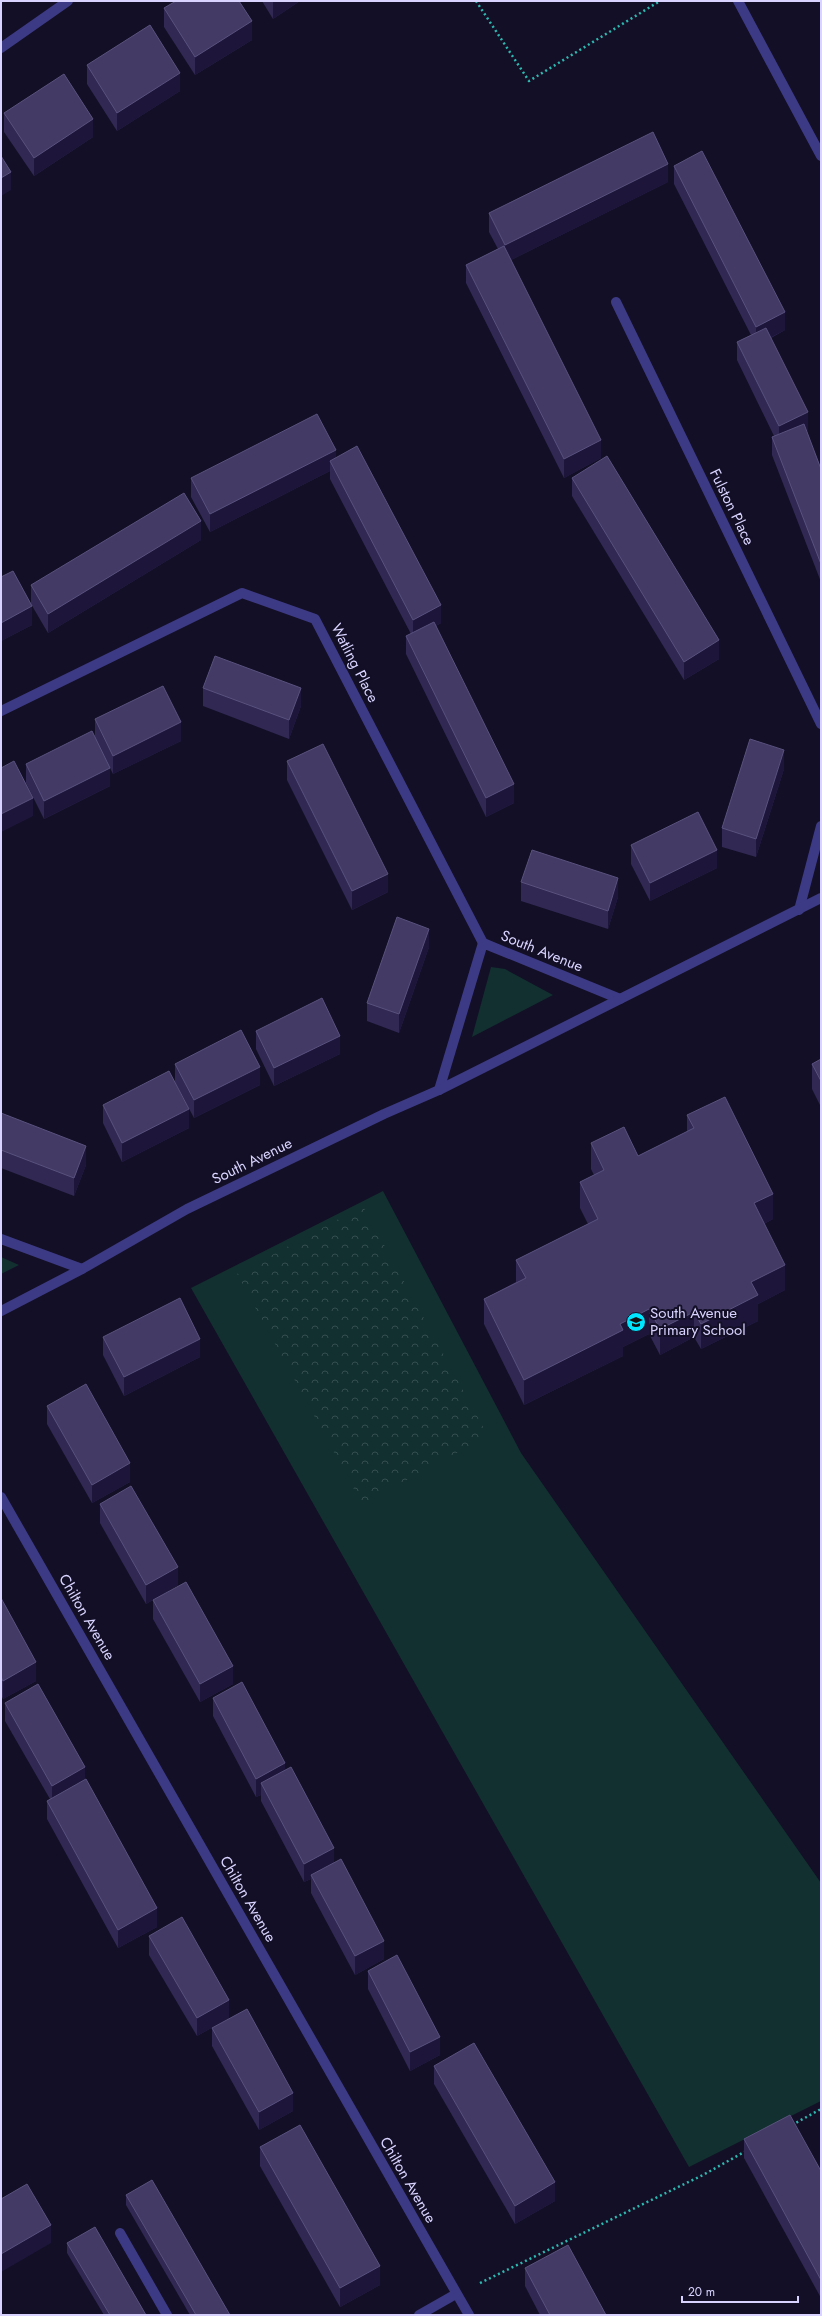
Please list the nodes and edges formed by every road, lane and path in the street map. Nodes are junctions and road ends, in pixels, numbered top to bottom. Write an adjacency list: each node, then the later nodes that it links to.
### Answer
1 (68, 1): 5 (street)
2 (476, 1): 3 (path)
3 (660, 1)
4 (738, 1): 6 (street)
5 (1, 48)
6 (821, 156)
7 (616, 302): 9 (street, Fulston Place)
8 (1, 711): 13 (street, Watling Place)
9 (821, 724)
10 (821, 826): 12 (street)
11 (821, 898): 12 (street, South Avenue)
12 (799, 910): 14 (street, South Avenue)
13 (483, 943): 14 (street, South Avenue); 15 (street, South Avenue)
14 (620, 999): 15 (street, South Avenue)
15 (439, 1090): 17 (street, South Avenue)
16 (1, 1238): 17 (street)
17 (82, 1269): 18 (street, South Avenue)
18 (1, 1311)
19 (1, 1497): 24 (street, Chilton Avenue)
20 (821, 2109): 21 (path)
21 (786, 2128)
22 (752, 2148): 24 (path)
23 (120, 2233): 25 (street)
24 (456, 2294): 26 (street); 27 (street, Chilton Avenue)
25 (167, 2315)
26 (419, 2315)
27 (469, 2315)

